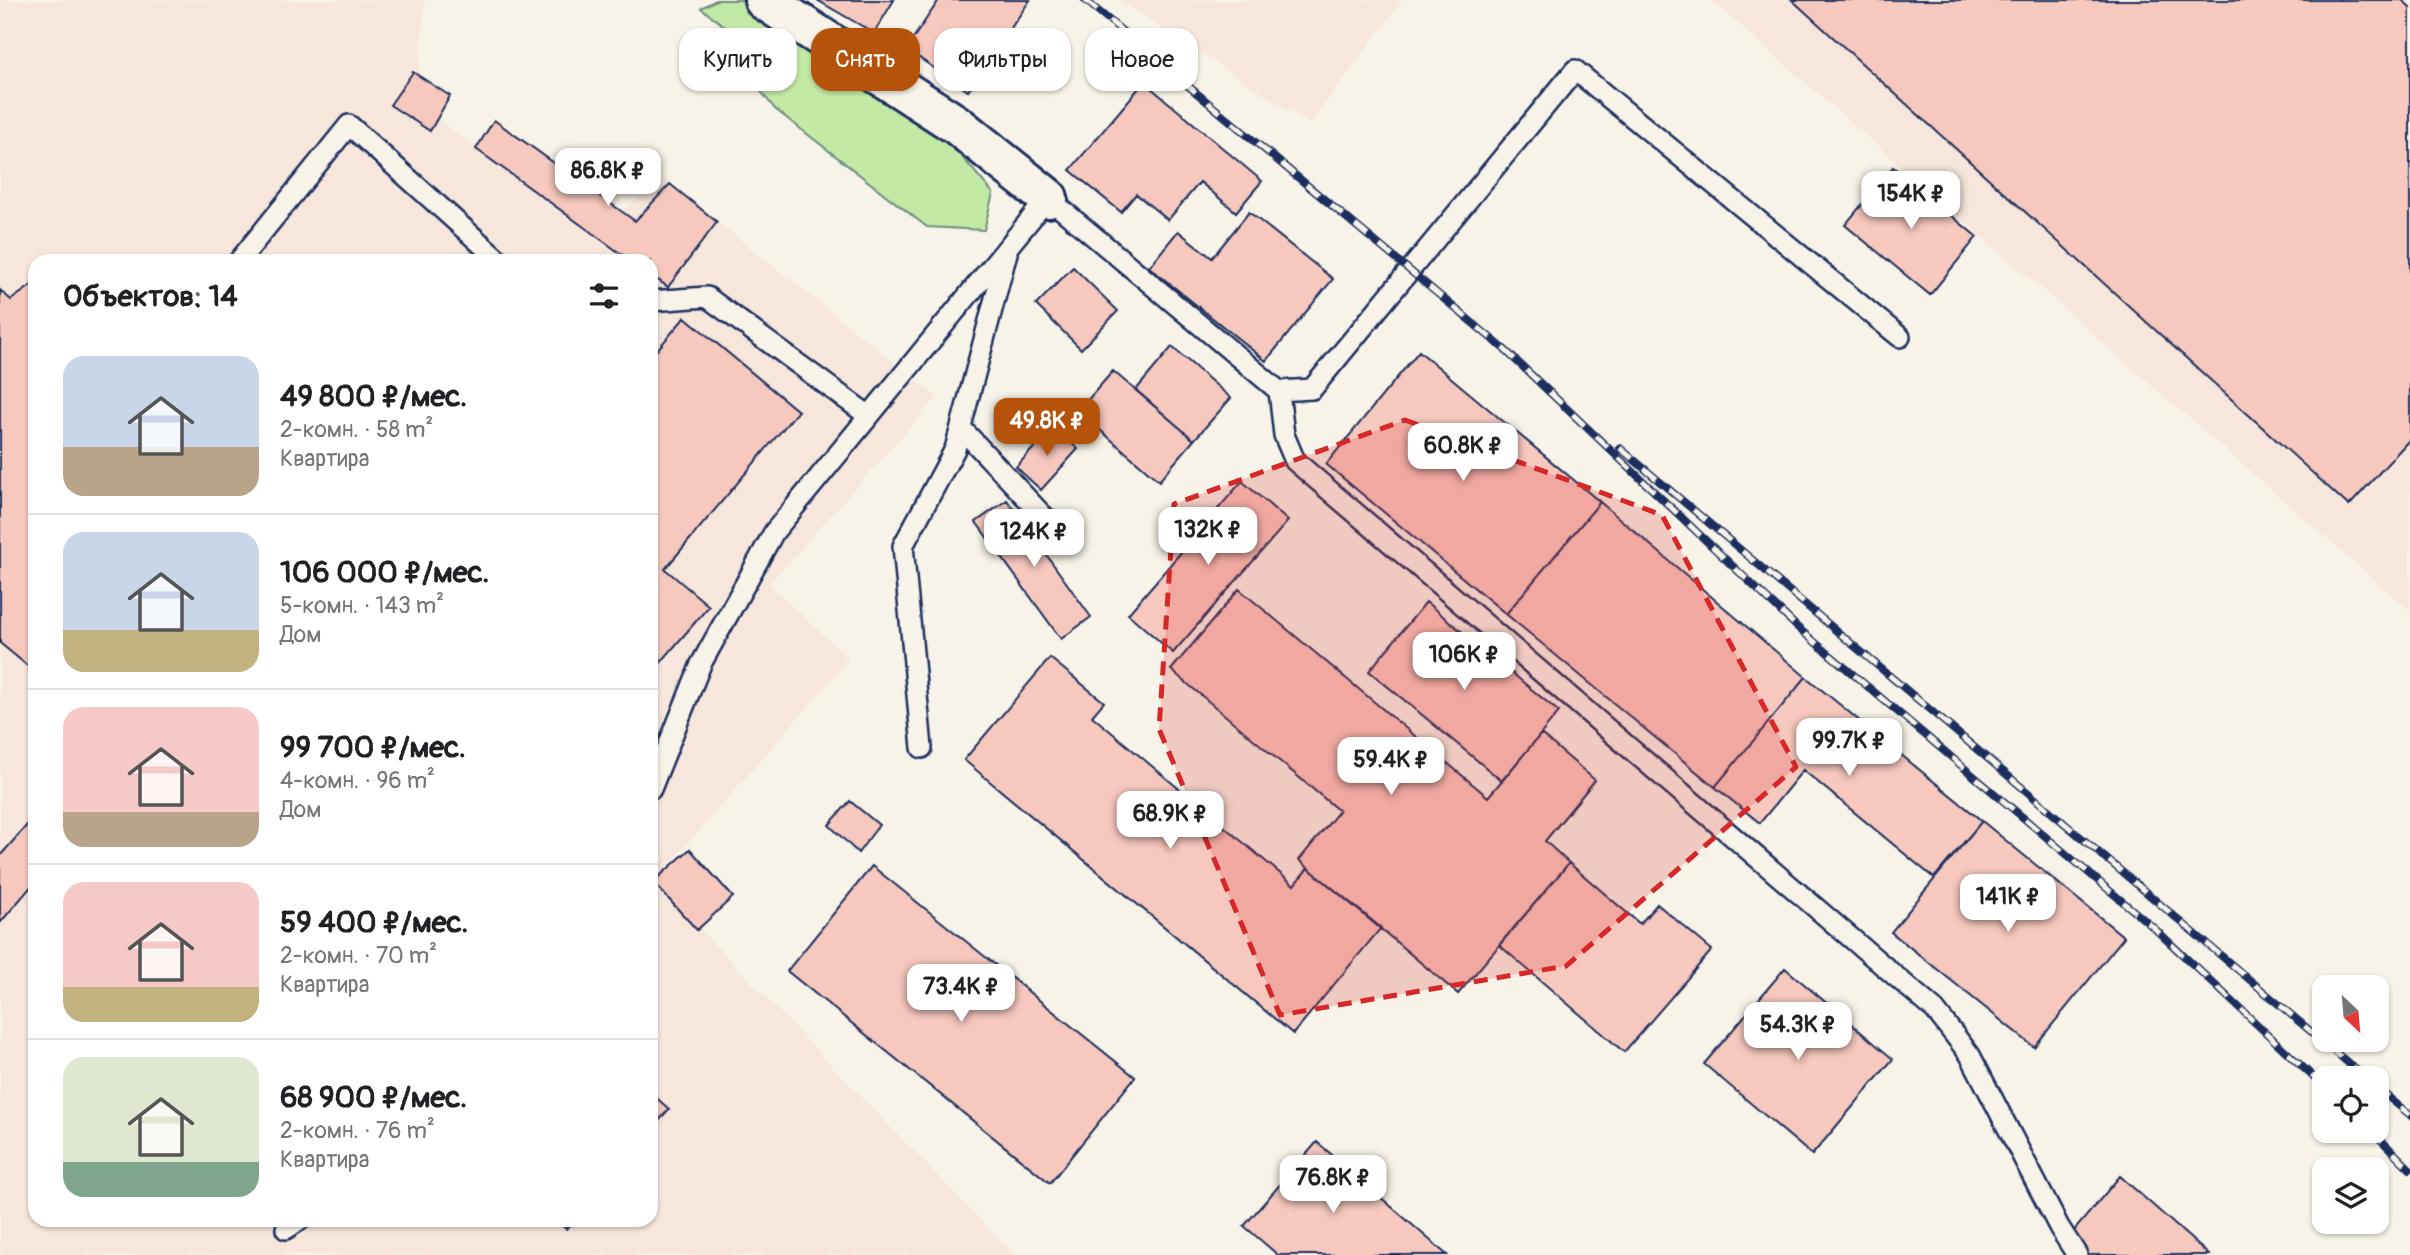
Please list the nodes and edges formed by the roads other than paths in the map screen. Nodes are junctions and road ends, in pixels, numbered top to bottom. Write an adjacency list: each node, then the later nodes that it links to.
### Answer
1 (764, 0): 2 (street)
2 (1048, 198): 3 (lane); 8 (lane)
3 (1009, 246): 9 (lane); 10 (lane)
4 (245, 254): 5 (lane)
5 (492, 254)
6 (658, 300): 9 (lane)
7 (1900, 337): 8 (lane)
8 (1279, 391): 14 (lane)
9 (870, 416): 13 (lane)
10 (961, 428): 11 (lane); 12 (lane)
11 (1047, 520)
12 (922, 748)
13 (658, 772)
14 (2077, 1255)

